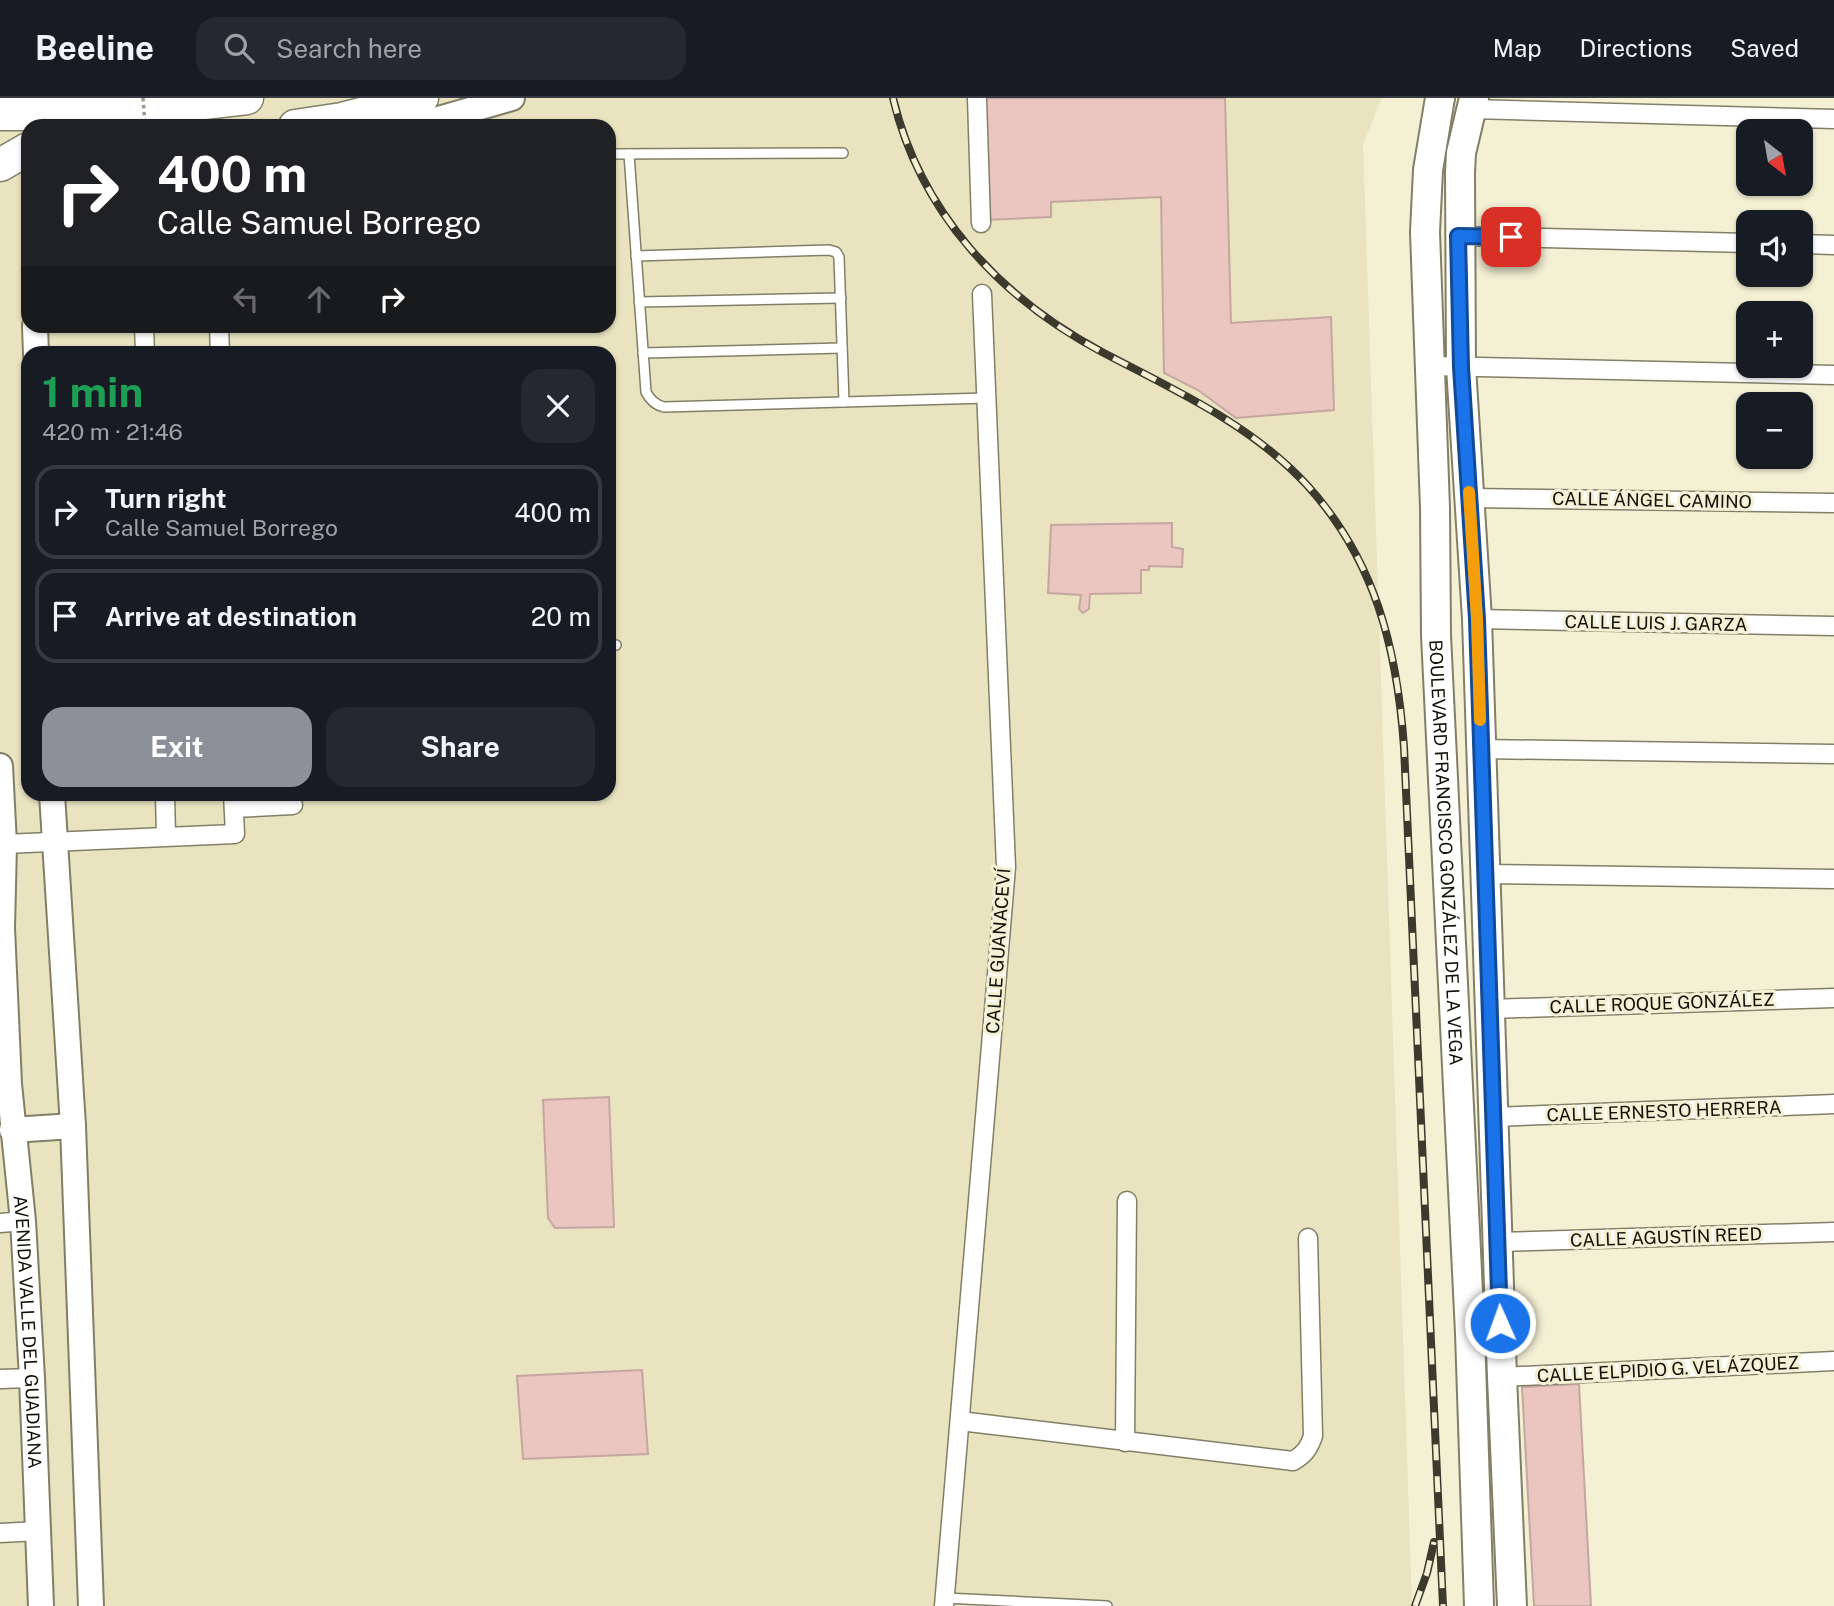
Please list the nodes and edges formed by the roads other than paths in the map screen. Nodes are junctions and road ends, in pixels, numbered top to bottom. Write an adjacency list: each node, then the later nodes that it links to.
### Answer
1 (116, 98): 9 (main road)
2 (247, 98): 9 (highway)
3 (422, 98): 10 (highway)
4 (512, 98): 11 (main road)
5 (977, 98): 20 (street)
6 (1440, 98): 31 (main road, BOULEVARD FRANCISCO GONZÁLEZ DE LA VEGA)
7 (1473, 103): 12 (street); 21 (main road, BOULEVARD FRANCISCO GONZÁLEZ DE LA VEGA)
8 (0, 114): 9 (highway)
9 (81, 114)
10 (342, 119)
11 (445, 119)
12 (1834, 119)
13 (0, 149): 14 (highway)
14 (21, 149)
15 (21, 153): 19 (highway)
16 (844, 153): 18 (lane)
17 (616, 154): 18 (lane)
18 (629, 154): 25 (lane)
19 (0, 165)
20 (981, 223)
21 (1458, 236): 22 (street); 32 (main road, BOULEVARD FRANCISCO GONZÁLEZ DE LA VEGA)
22 (1736, 243)
23 (1813, 244): 24 (street)
24 (1834, 245)
25 (636, 256): 27 (lane); 28 (lane)
26 (982, 294): 34 (street, CALLE GUANACEVÍ)
27 (841, 298): 28 (lane); 29 (lane)
28 (639, 302): 30 (lane)
29 (842, 348): 30 (lane); 35 (lane)
30 (643, 353): 35 (lane)
31 (1431, 366): 32 (street); 77 (main road, BOULEVARD FRANCISCO GONZÁLEZ DE LA VEGA)
32 (1461, 367): 33 (street); 36 (main road, BOULEVARD FRANCISCO GONZÁLEZ DE LA VEGA)
33 (1834, 375)
34 (986, 398): 35 (lane); 69 (street, CALLE GUANACEVÍ)
35 (845, 402)
36 (1469, 498): 37 (street, CALLE ÁNGEL CAMINO); 38 (main road, BOULEVARD FRANCISCO GONZÁLEZ DE LA VEGA)
37 (1834, 503)
38 (1477, 619): 39 (street, CALLE LUIS J. GARZA); 40 (main road, BOULEVARD FRANCISCO GONZÁLEZ DE LA VEGA)
39 (1834, 626)
40 (1481, 749): 41 (street); 50 (main road, BOULEVARD FRANCISCO GONZÁLEZ DE LA VEGA)
41 (1834, 754)
42 (0, 769): 49 (main road, AVENIDA VALLE DEL GUADIANA)
43 (52, 801): 48 (main road)
44 (165, 801): 47 (street)
45 (234, 801): 46 (street); 47 (street)
46 (293, 804)
47 (166, 836): 48 (street)
48 (54, 840): 49 (street); 58 (main road)
49 (4, 844): 52 (main road, AVENIDA VALLE DEL GUADIANA)
50 (1486, 874): 51 (street); 54 (main road, BOULEVARD FRANCISCO GONZÁLEZ DE LA VEGA)
51 (1834, 879)
52 (1, 928): 55 (main road, AVENIDA VALLE DEL GUADIANA)
53 (1834, 998): 54 (street, CALLE ROQUE GONZÁLEZ)
54 (1490, 1009): 57 (main road, BOULEVARD FRANCISCO GONZÁLEZ DE LA VEGA)
55 (5, 1084): 59 (main road, AVENIDA VALLE DEL GUADIANA)
56 (1834, 1104): 57 (street, CALLE ERNESTO HERRERA)
57 (1493, 1117): 64 (main road, BOULEVARD FRANCISCO GONZÁLEZ DE LA VEGA)
58 (73, 1126): 59 (main road); 75 (main road)
59 (12, 1130): 61 (main road, AVENIDA VALLE DEL GUADIANA)
60 (1127, 1201): 70 (street)
61 (11, 1222): 67 (main road, AVENIDA VALLE DEL GUADIANA)
62 (1834, 1232): 64 (street, CALLE AGUSTÍN REED)
63 (1308, 1238): 70 (street)
64 (1497, 1242): 66 (main road, BOULEVARD FRANCISCO GONZÁLEZ DE LA VEGA)
65 (1834, 1361): 66 (street, CALLE ELPIDIO G. VELÁZQUEZ)
66 (1502, 1377): 78 (main road, BOULEVARD FRANCISCO GONZÁLEZ DE LA VEGA)
67 (32, 1378): 68 (street); 71 (main road, AVENIDA VALLE DEL GUADIANA)
68 (0, 1379)
69 (960, 1421): 70 (street); 73 (street, CALLE GUANACEVÍ)
70 (1125, 1442)
71 (39, 1531): 72 (street); 74 (main road, AVENIDA VALLE DEL GUADIANA)
72 (0, 1533)
73 (945, 1602): 76 (lane)
74 (41, 1606)
75 (91, 1606)
76 (1107, 1606)
77 (1479, 1606)
78 (1512, 1606)

